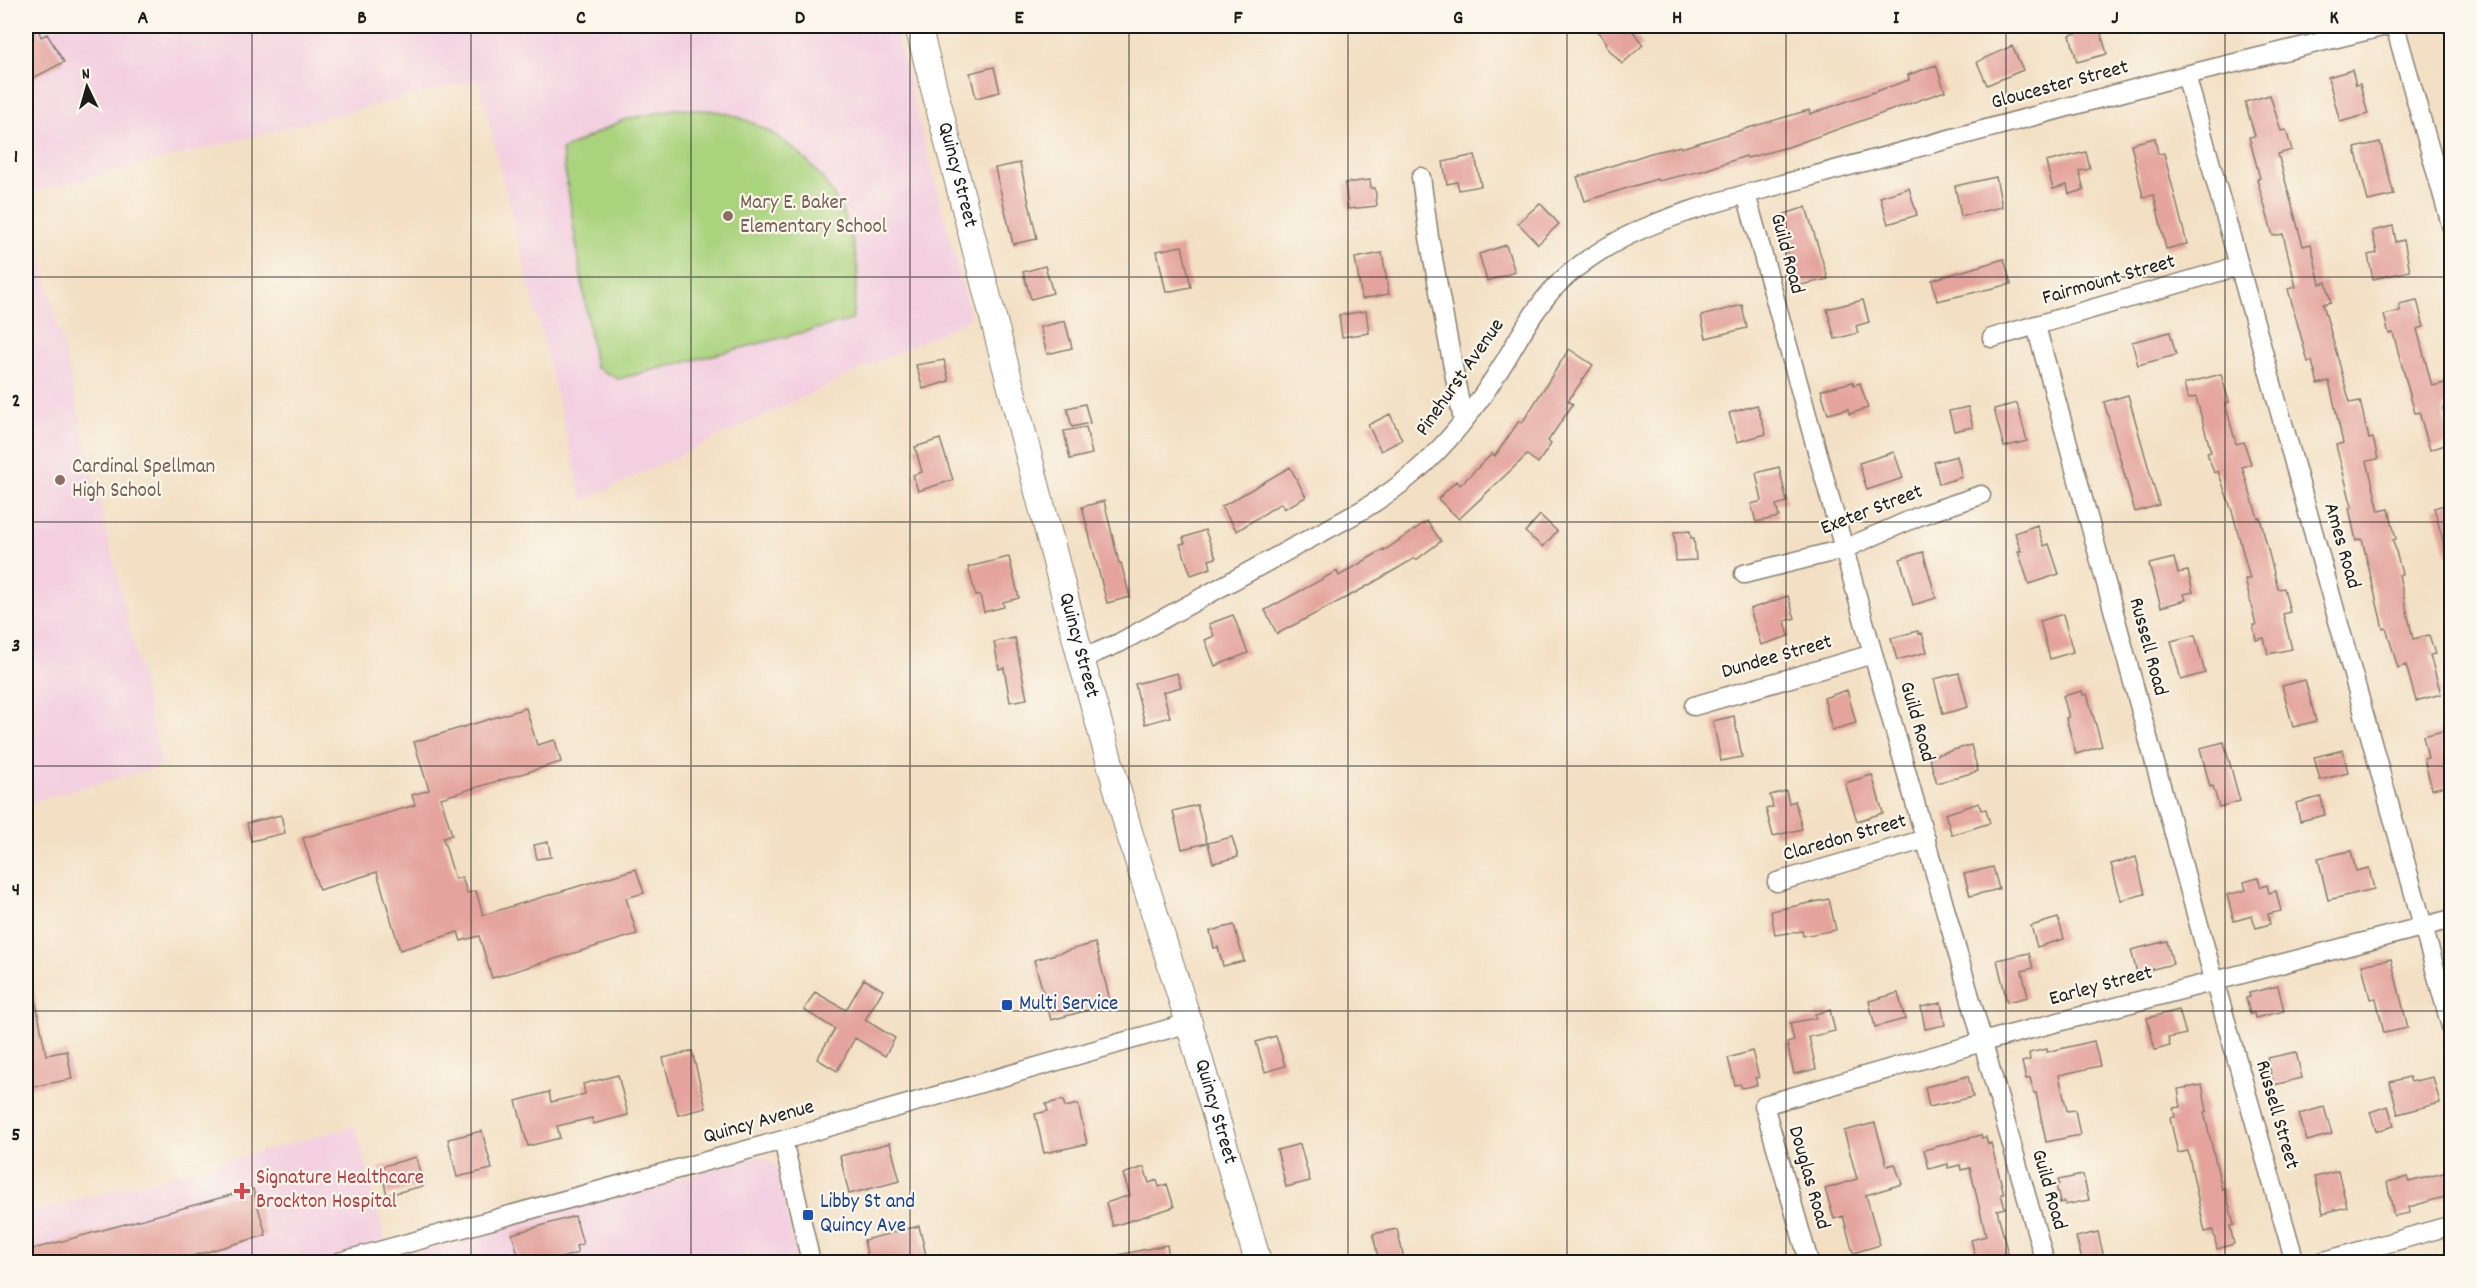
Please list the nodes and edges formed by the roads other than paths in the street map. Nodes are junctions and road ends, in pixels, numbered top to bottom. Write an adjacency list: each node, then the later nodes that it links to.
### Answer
1 (918, 26): 16 (main road, Quincy Street)
2 (2386, 26): 4 (street, Gloucester Street)
3 (2395, 26): 7 (street)
4 (2186, 75): 6 (street, Gloucester Street); 8 (street, Ames Road)
5 (1422, 177): 11 (street)
6 (1746, 194): 11 (street, Pinehurst Avenue); 13 (street, Guild Road)
7 (2451, 228)
8 (2239, 266): 9 (street, Fairmount Street); 21 (street, Ames Road)
9 (2036, 326): 10 (street, Fairmount Street); 22 (street, Russell Road)
10 (1992, 338)
11 (1463, 421): 16 (street, Pinehurst Avenue)
12 (1982, 495): 13 (street, Exeter Street)
13 (1844, 549): 14 (street, Exeter Street); 15 (street, Guild Road)
14 (1744, 574)
15 (1873, 654): 17 (street, Dundee Street); 18 (street, Guild Road)
16 (1081, 659): 23 (main road, Quincy Street)
17 (1694, 706)
18 (1926, 839): 19 (street, Claredon Street); 25 (street, Guild Road)
19 (1777, 882)
20 (2451, 919): 21 (street, Earley Street)
21 (2424, 927): 22 (street, Earley Street); 24 (street, Ames Road)
22 (2214, 980): 25 (street, Earley Street); 34 (street, Russell Street)
23 (1189, 1023): 27 (street, Quincy Avenue); 31 (main road, Quincy Street)
24 (2451, 1030)
25 (1982, 1042): 26 (street, Earley Street); 33 (street, Guild Road)
26 (1764, 1105): 32 (street, Douglas Road)
27 (783, 1140): 29 (street, Quincy Avenue); 30 (street)
28 (2451, 1225): 35 (street)
29 (339, 1263)
30 (811, 1263)
31 (1258, 1263)
32 (1809, 1263)
33 (2045, 1263)
34 (2295, 1263)
35 (2321, 1263)

